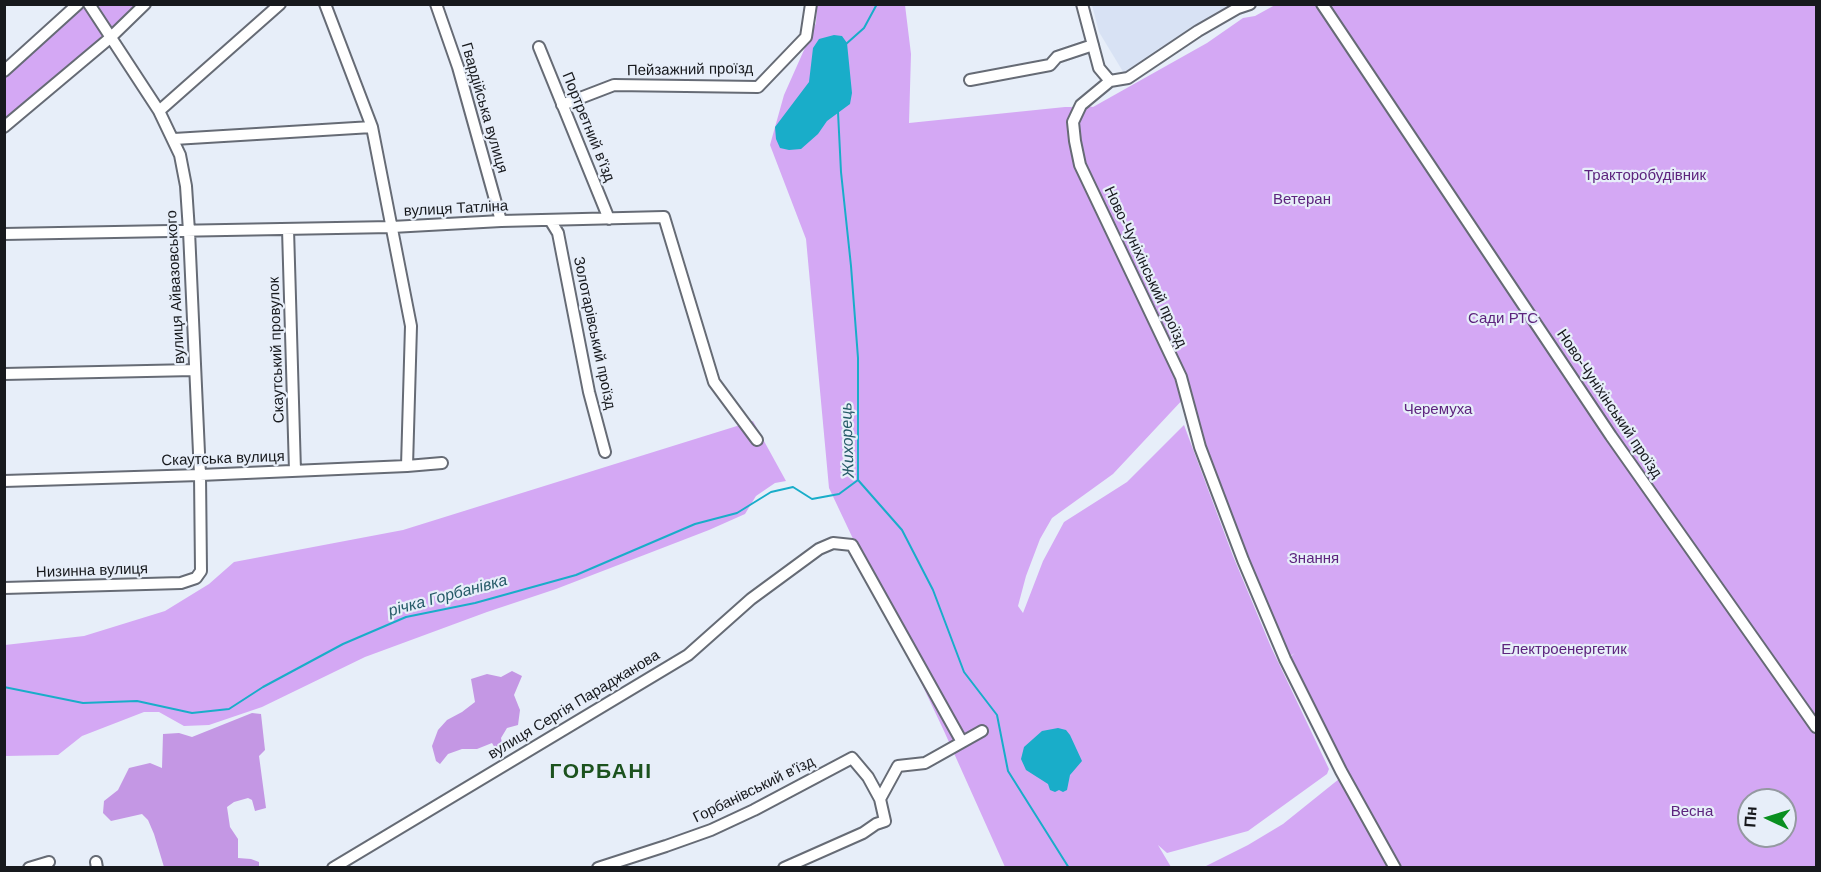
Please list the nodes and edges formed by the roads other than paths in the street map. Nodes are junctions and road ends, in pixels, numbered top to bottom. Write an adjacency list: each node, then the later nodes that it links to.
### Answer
1 (78, 4): 14 (street)
2 (89, 4): 11 (street, вулиця Айвазовського)
3 (145, 4): 11 (street)
4 (280, 4): 18 (street)
5 (325, 4): 20 (street)
6 (436, 4): 24 (street, Гвардійська вулиця)
7 (811, 4): 17 (street, Пейзажний проїзд)
8 (1082, 4): 12 (street)
9 (1250, 4): 16 (street)
10 (1322, 4): 40 (street, Ново-Чуніхінський проїзд)
11 (110, 38): 18 (street, вулиця Айвазовського); 19 (street)
12 (1093, 45): 15 (street); 16 (street)
13 (538, 46): 17 (street, Портретний в'їзд)
14 (4, 71)
15 (970, 80)
16 (1110, 81): 49 (street, Ново-Чуніхінський проїзд)
17 (562, 105): 22 (street, Портретний в'їзд)
18 (159, 111): 21 (street, вулиця Айвазовського)
19 (4, 127)
20 (372, 127): 21 (street); 25 (street)
21 (174, 139): 27 (street, вулиця Айвазовського)
22 (609, 219): 23 (street, вулиця Татліна); 31 (street, вулиця Татліна)
23 (550, 220): 24 (street, вулиця Татліна); 32 (street, Золотарівський проїзд)
24 (501, 221): 25 (street, вулиця Татліна)
25 (392, 227): 26 (street, вулиця Татліна); 34 (street)
26 (288, 229): 27 (street, вулиця Татліна); 35 (street, Скаутський провулок)
27 (189, 231): 28 (street, вулиця Татліна); 29 (street, вулиця Айвазовського)
28 (4, 234)
29 (194, 370): 30 (street); 36 (street, вулиця Айвазовського)
30 (4, 374)
31 (757, 440)
32 (605, 452)
33 (442, 463): 34 (street, Скаутська вулиця)
34 (407, 466): 35 (street, Скаутська вулиця)
35 (296, 471): 36 (street, Скаутська вулиця)
36 (200, 475): 37 (street, Скаутська вулиця); 38 (street, вулиця Айвазовського)
37 (4, 481)
38 (181, 583): 39 (street, Низинна вулиця)
39 (4, 588)
40 (1816, 727)
41 (982, 732): 42 (street)
42 (962, 742): 43 (street); 46 (street, вулиця Сергія Параджанова)
43 (880, 799): 47 (street, Горбанівський в'їзд); 48 (street, Горбанівський в'їзд)
44 (49, 862): 45 (street)
45 (29, 867)
46 (333, 867)
47 (598, 867)
48 (784, 867)
49 (1395, 867)

